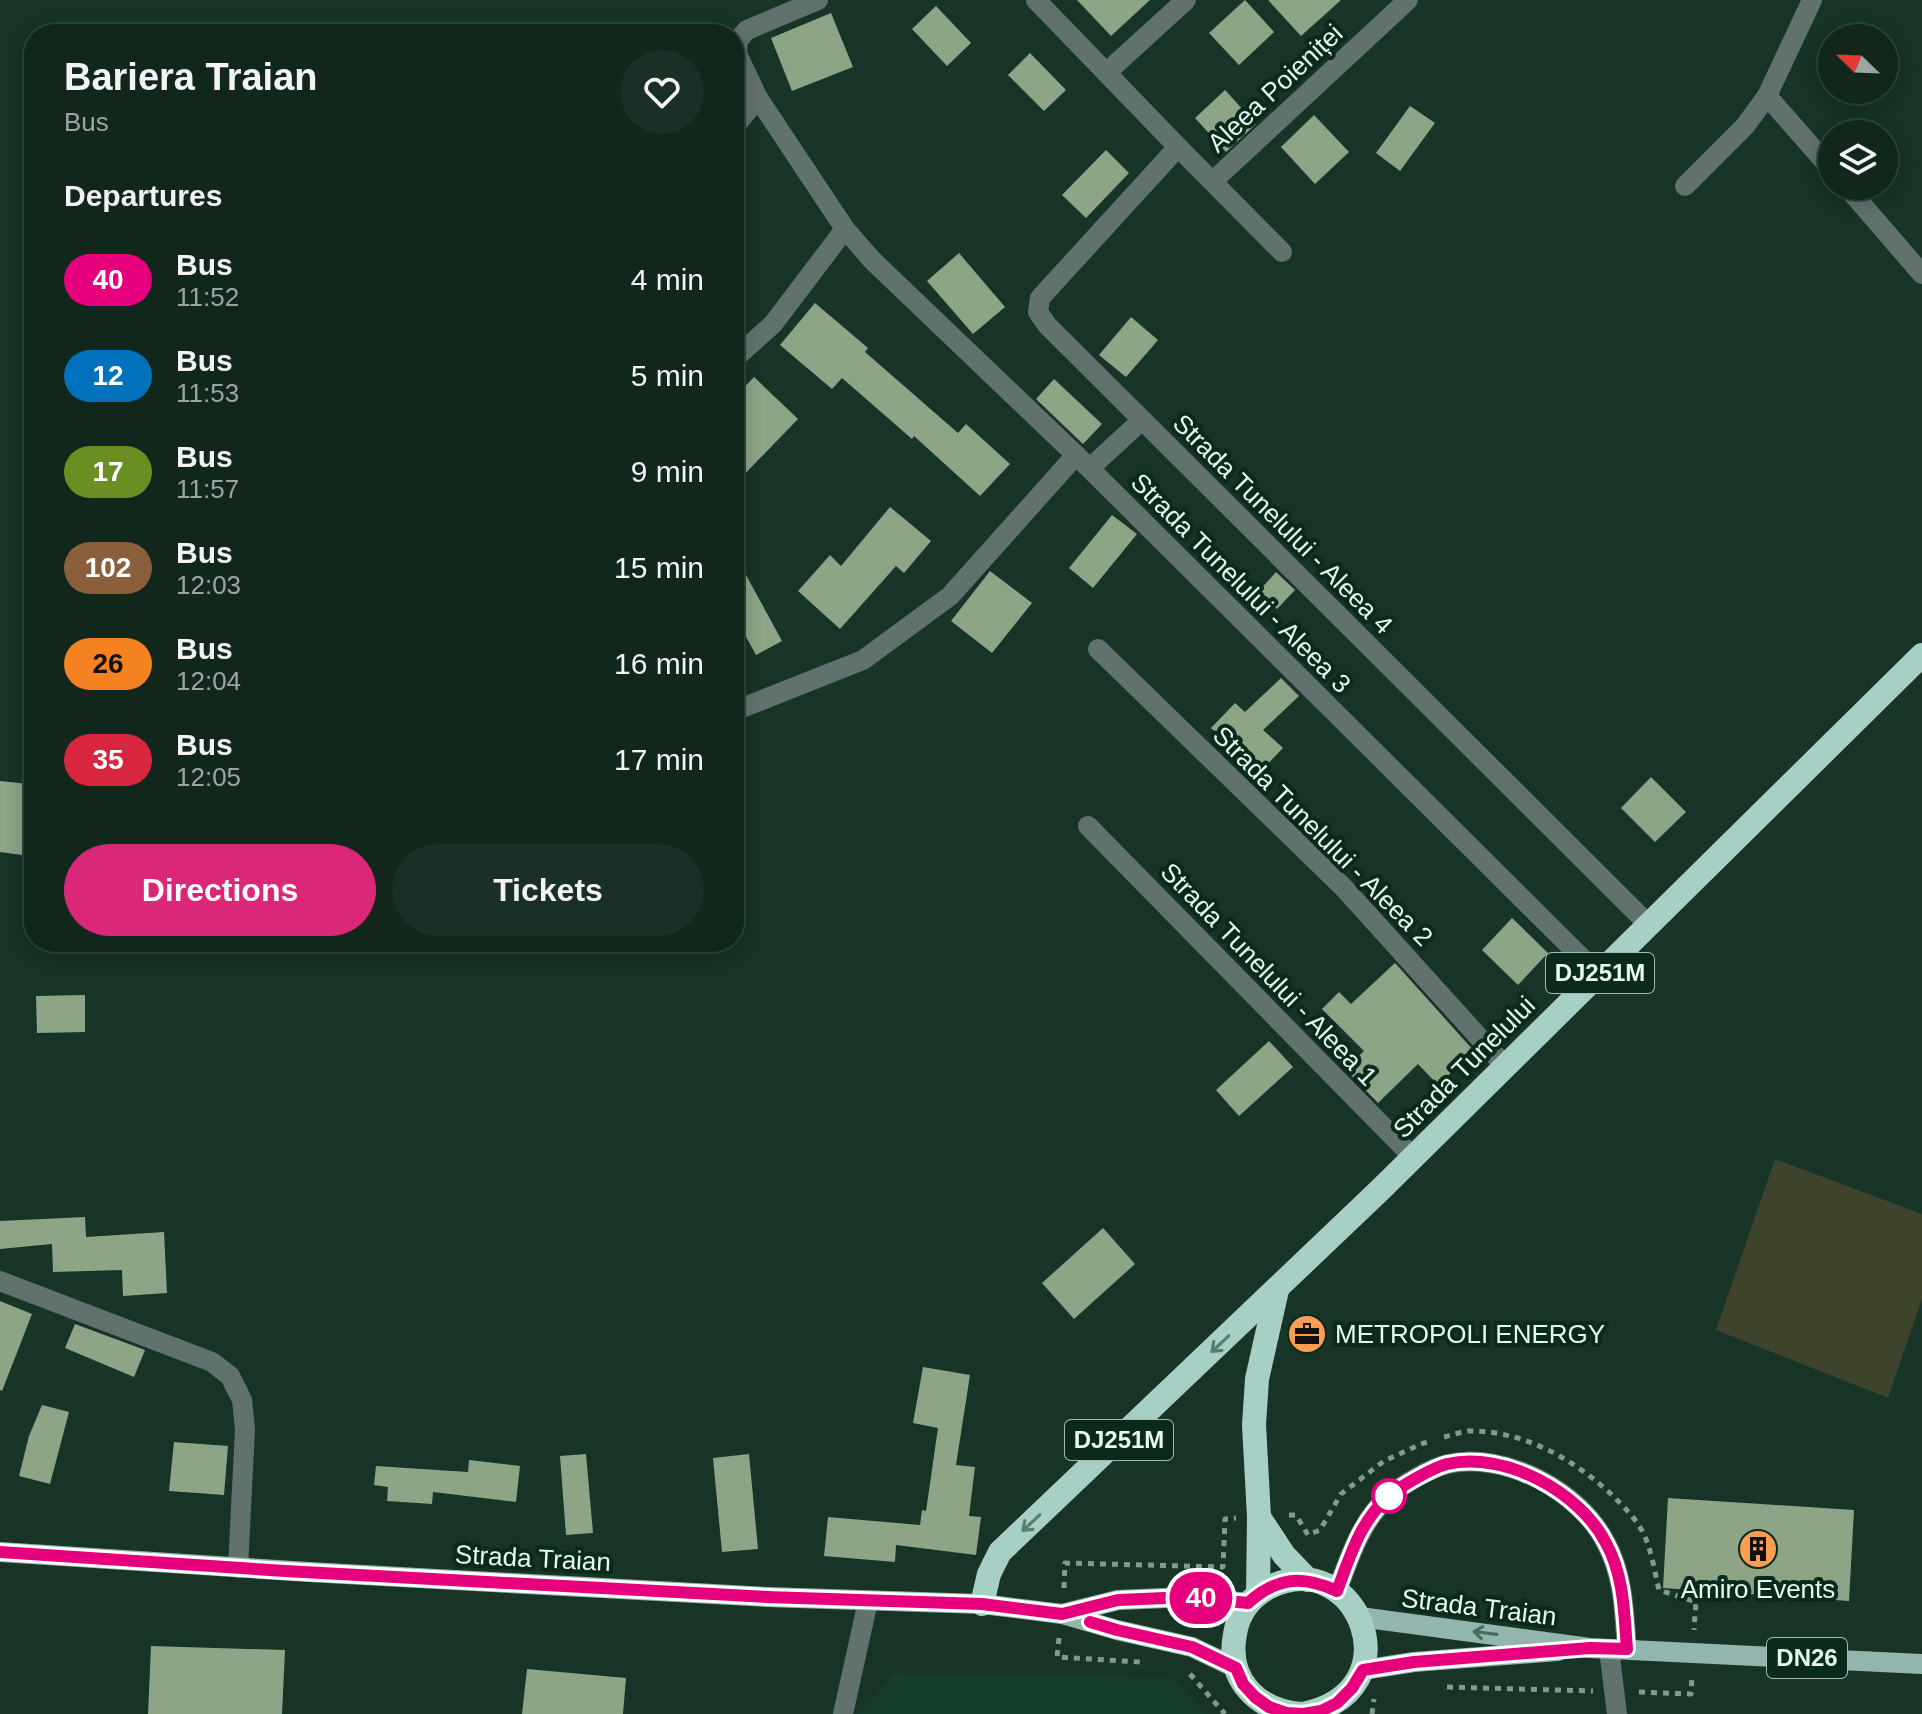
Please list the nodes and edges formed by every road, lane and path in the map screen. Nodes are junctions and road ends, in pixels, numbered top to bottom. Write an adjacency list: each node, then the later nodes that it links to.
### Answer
1 (818, 0): 6 (street, Strada Tunelului - Aleea 3)
2 (1036, 0): 8 (street)
3 (1186, 0): 8 (street)
4 (1408, 0): 14 (street, Aleea Poieniței)
5 (1812, 0): 9 (street)
6 (744, 33)
7 (744, 69): 10 (street, Strada Tunelului - Aleea 3)
8 (1107, 72): 12 (street)
9 (1767, 96): 13 (street); 15 (street)
10 (758, 98): 11 (street); 17 (street, Strada Tunelului - Aleea 3)
11 (744, 115)
12 (1178, 147): 14 (street); 21 (street, Strada Tunelului - Aleea 4)
13 (1818, 154)
14 (1213, 181): 18 (street)
15 (1685, 186)
16 (1858, 200): 19 (street)
17 (845, 229): 20 (street); 22 (street, Strada Tunelului - Aleea 3)
18 (1282, 252)
19 (1922, 274)
20 (744, 350)
21 (1142, 420): 22 (street); 27 (street, Strada Tunelului - Aleea 4)
22 (1083, 462): 25 (street); 28 (street, Strada Tunelului - Aleea 3)
23 (1098, 649): 29 (street, Strada Tunelului - Aleea 2)
24 (1922, 655): 27 (highway, Strada Tunelului / DJ251M)
25 (744, 707)
26 (1088, 826): 30 (street, Strada Tunelului - Aleea 1)
27 (1649, 925): 28 (highway, Strada Tunelului / DJ251M)
28 (1598, 974): 29 (highway, Strada Tunelului / DJ251M)
29 (1505, 1066): 30 (highway, Strada Tunelului / DJ251M)
30 (1413, 1157): 32 (highway, Strada Tunelului / DJ251M)
31 (0, 1281): 36 (street)
32 (1277, 1290): 34 (highway); 41 (highway, DJ251M, one-way to 41)
33 (1296, 1515): 45 (path)
34 (1259, 1517): 37 (highway); 39 (highway)
35 (0, 1552): 36 (main road, Strada Traian)
36 (238, 1568): 40 (main road, Strada Traian)
37 (1308, 1580): 38 (highway); 39 (highway)
38 (1337, 1591): 43 (highway); 44 (street)
39 (1253, 1599): 42 (main road, Strada Traian); 47 (highway)
40 (868, 1601): 41 (main road, Strada Traian); 52 (street)
41 (982, 1604): 42 (main road, Strada Traian)
42 (1062, 1614): 47 (main road, Strada Traian)
43 (1360, 1617): 44 (main road, Strada Traian / DN26, one-way to 43); 48 (highway)
44 (1609, 1649): 45 (main road, Strada Traian / DN26); 48 (main road, Strada Traian / DN26); 50 (street)
45 (1693, 1652): 46 (main road, Strada Traian / DN26); 50 (path)
46 (1922, 1664)
47 (1236, 1668): 53 (highway)
48 (1369, 1677): 51 (highway); 55 (path)
49 (1439, 1686): 50 (path)
50 (1614, 1692): 56 (street)
51 (1336, 1708): 54 (highway)
52 (843, 1714)
53 (1286, 1714): 54 (highway)
54 (1303, 1714)
55 (1372, 1714)
56 (1617, 1714)

